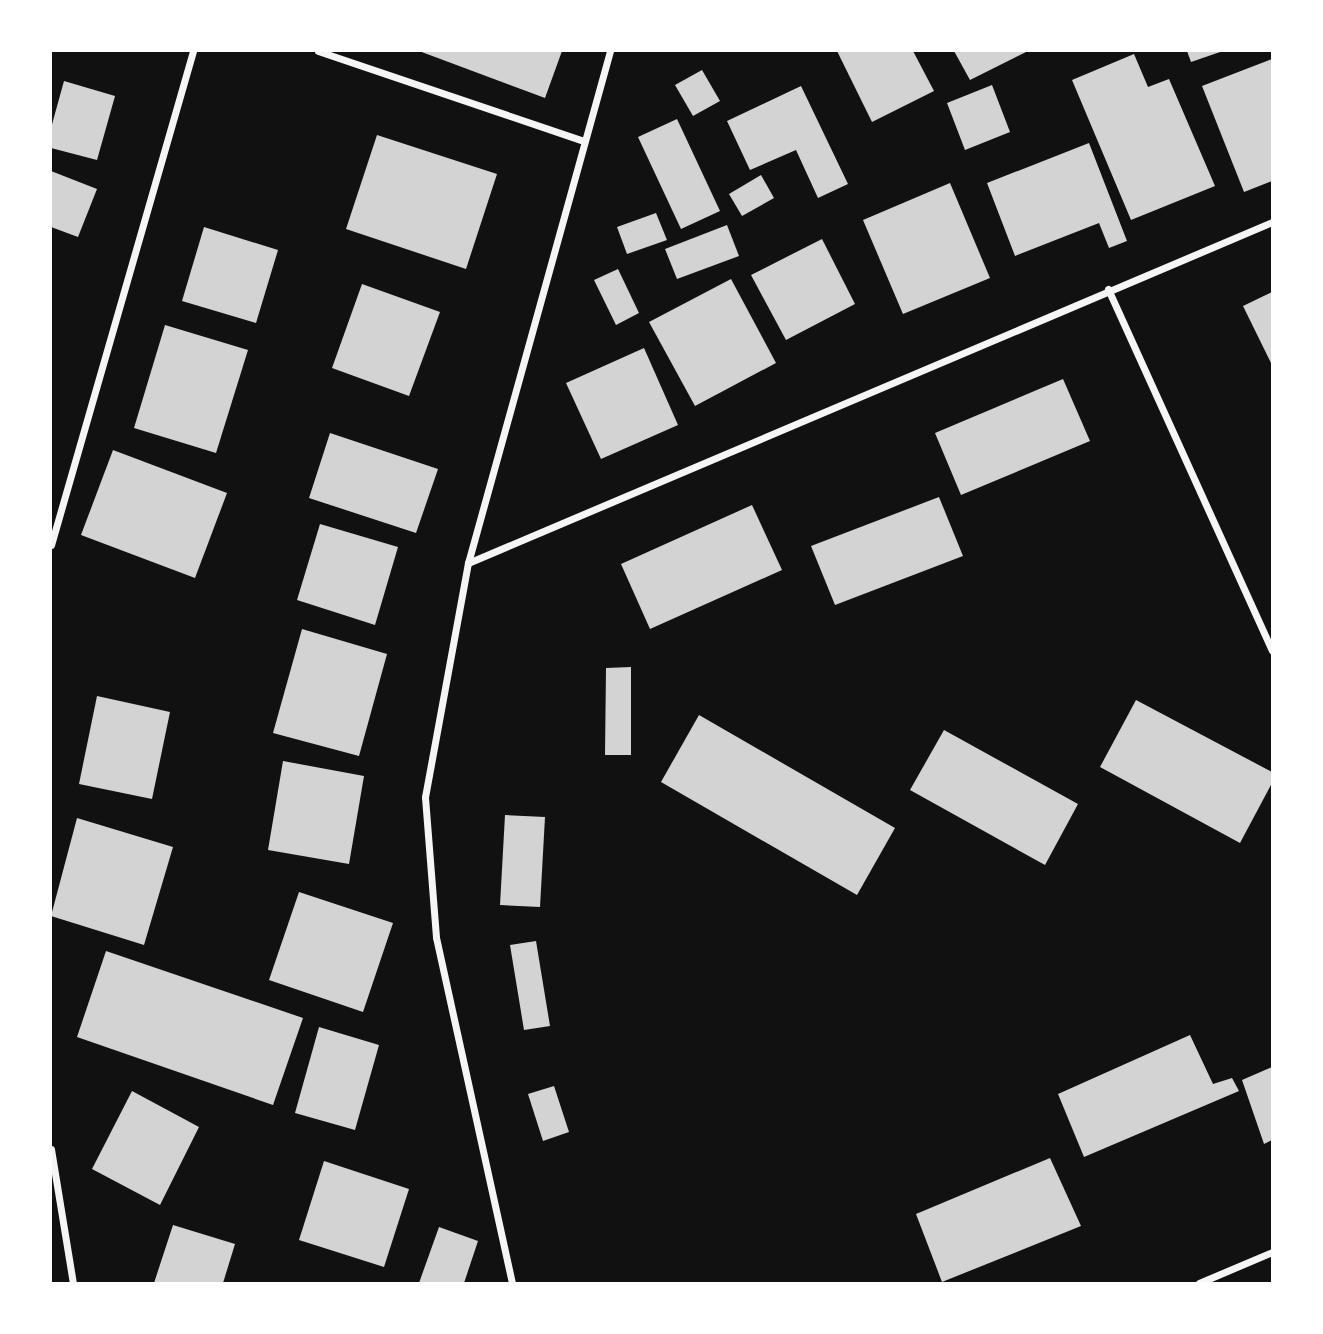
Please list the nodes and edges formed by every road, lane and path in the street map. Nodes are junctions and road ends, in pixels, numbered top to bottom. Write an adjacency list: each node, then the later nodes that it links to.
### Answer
1 (193, 51): 7 (street)
2 (318, 51): 4 (street)
3 (610, 51): 4 (street)
4 (584, 141): 8 (street)
5 (1272, 222): 6 (street)
6 (1108, 289): 8 (street); 9 (street)
7 (51, 545)
8 (468, 563): 13 (street)
9 (1272, 651)
10 (51, 1149): 12 (street)
11 (1272, 1252): 14 (street)
12 (73, 1283)
13 (512, 1283)
14 (1199, 1283)

